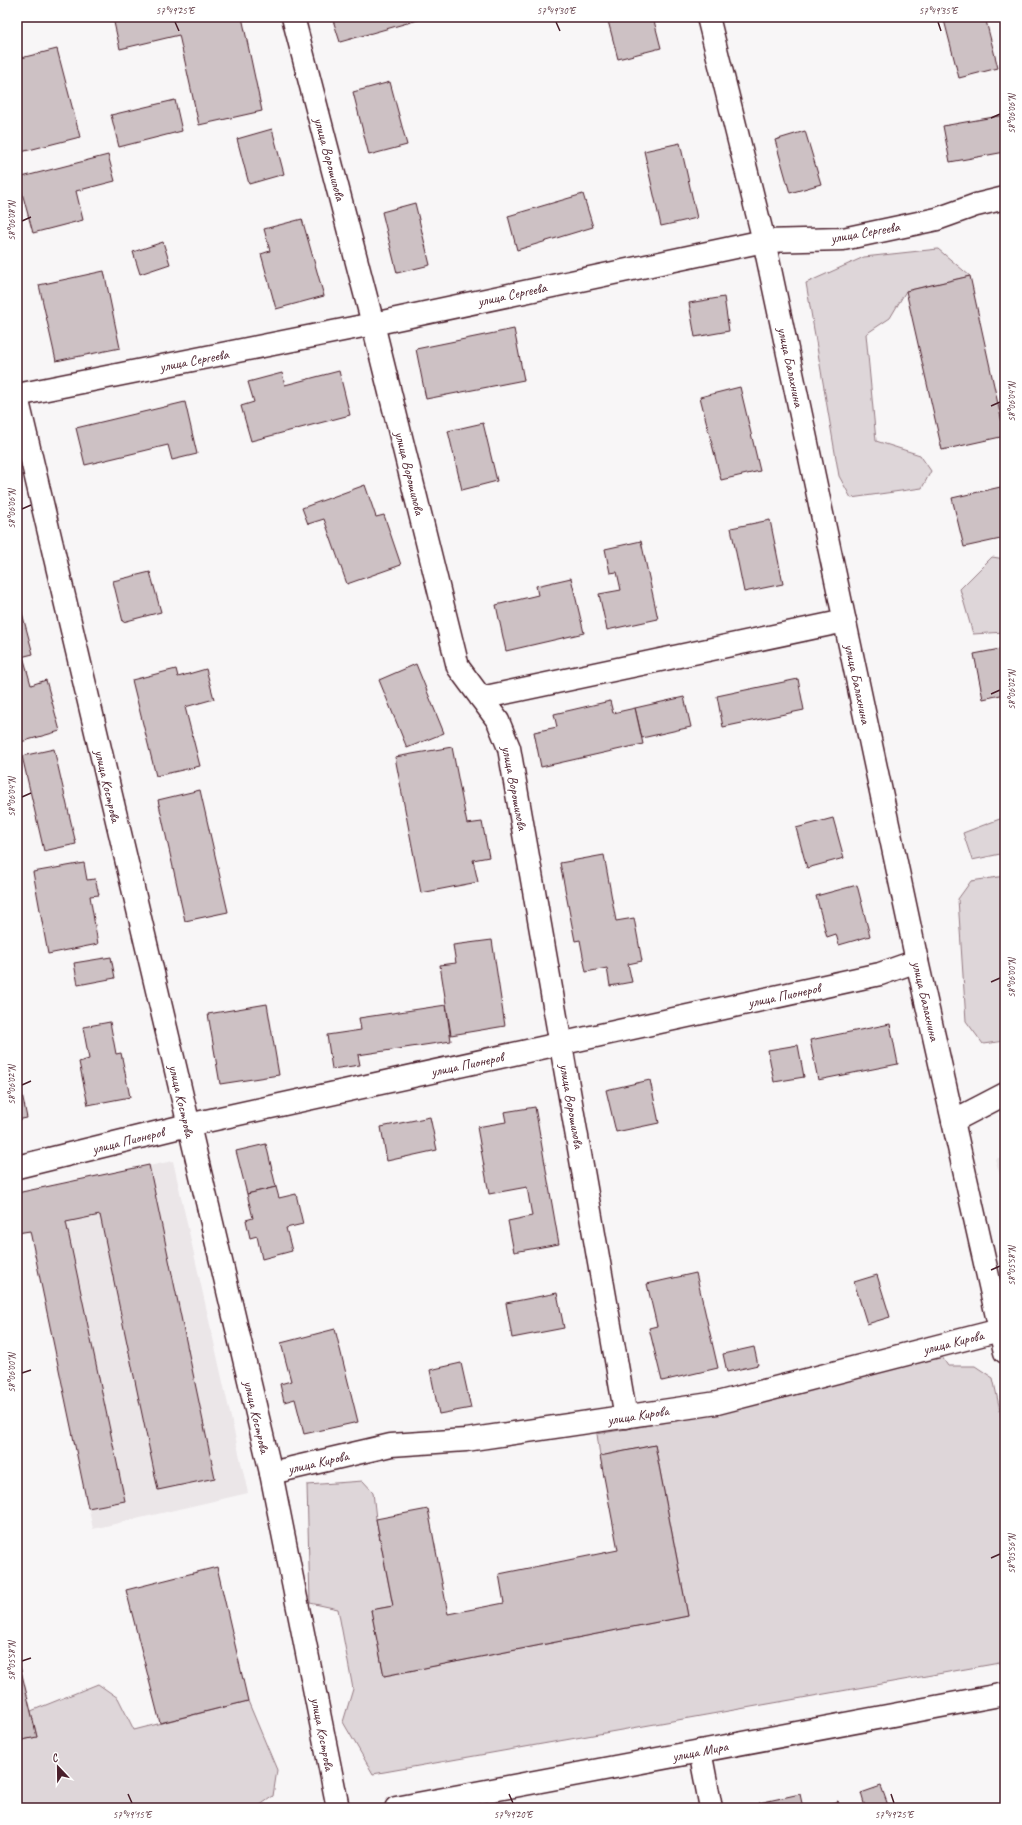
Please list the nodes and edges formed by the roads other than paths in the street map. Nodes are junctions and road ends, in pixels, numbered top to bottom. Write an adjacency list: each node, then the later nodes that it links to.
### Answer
1 (293, 17): 5 (street, улица Ворошилова)
2 (708, 17): 4 (street, улица Балахнина)
3 (1004, 202): 4 (street, улица Сергеева)
4 (764, 241): 5 (street, улица Сергеева); 7 (street, улица Балахнина)
5 (373, 324): 6 (street, улица Сергеева); 8 (street, улица Ворошилова)
6 (17, 396): 13 (street, улица Кострова)
7 (845, 621): 8 (street); 9 (street, улица Балахнина)
8 (481, 698): 10 (street, улица Ворошилова)
9 (917, 961): 10 (street, улица Пионеров); 12 (street, улица Балахнина)
10 (560, 1043): 13 (street, улица Пионеров); 18 (street, улица Ворошилова)
11 (1005, 1094): 12 (street)
12 (953, 1121): 15 (street, улица Балахнина)
13 (188, 1125): 14 (street, улица Пионеров); 19 (street, улица Кострова)
14 (17, 1167)
15 (1000, 1303): 16 (street, улица Балахнина)
16 (1000, 1330): 17 (street, улица Балахнина); 18 (street, улица Кирова)
17 (1005, 1352)
18 (626, 1417): 19 (street, улица Кирова)
19 (271, 1473): 22 (street, улица Кострова)
20 (1005, 1694): 21 (street, улица Мира)
21 (700, 1751): 23 (street, улица Мира); 24 (street)
22 (338, 1808)
23 (396, 1808)
24 (711, 1808)

